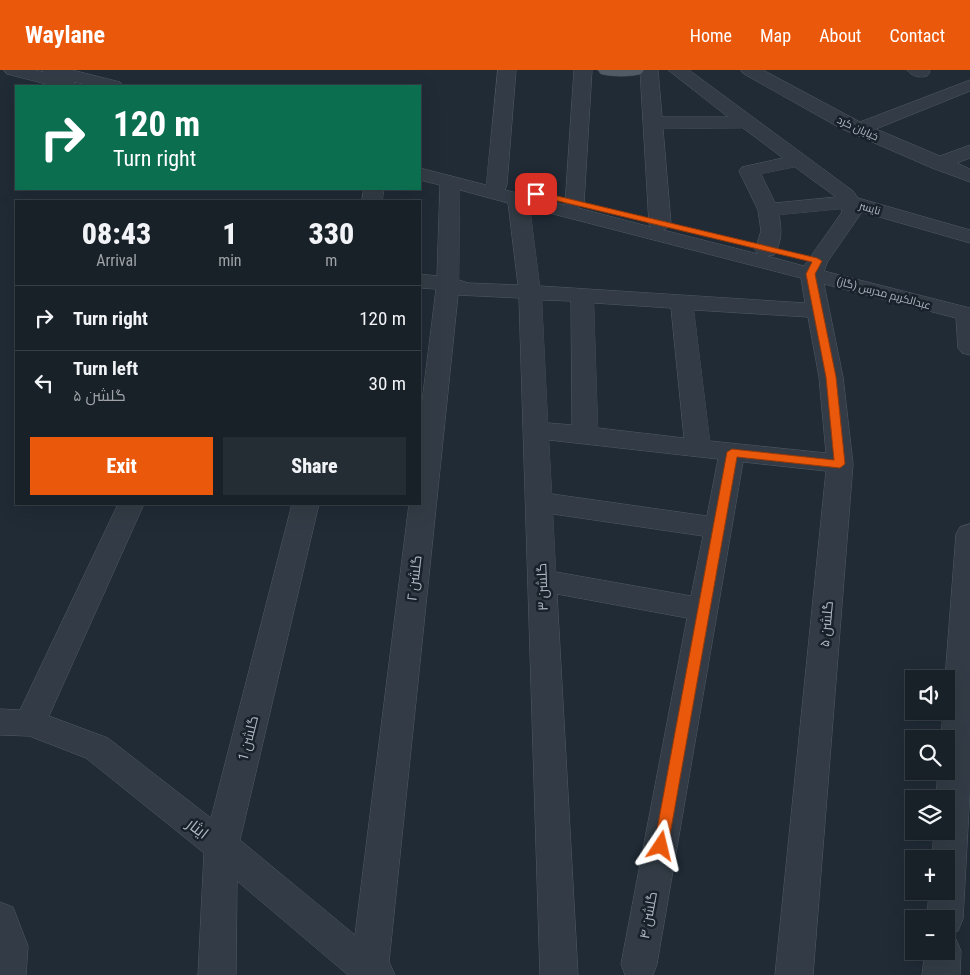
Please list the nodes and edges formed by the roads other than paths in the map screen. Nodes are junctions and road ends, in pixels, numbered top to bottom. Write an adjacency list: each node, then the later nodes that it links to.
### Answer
1 (14, 70): 10 (street); 11 (street)
2 (50, 70): 12 (street)
3 (507, 70): 24 (street)
4 (583, 70): 27 (street)
5 (607, 70): 6 (main road)
6 (635, 70)
7 (649, 70): 15 (street)
8 (677, 70): 14 (street)
9 (750, 70): 16 (street, خیابان کرد)
10 (0, 79)
11 (73, 85)
12 (110, 85)
13 (970, 85): 16 (street)
14 (748, 122): 15 (street); 18 (street)
15 (653, 123): 29 (street)
16 (860, 129): 20 (street, خیابان کرد)
17 (970, 151): 20 (street)
18 (799, 160): 26 (street); 28 (street)
19 (421, 164): 24 (street, عبدالکریم مدرس (گاز))
20 (939, 164): 22 (street, خیابان کرد)
21 (421, 174): 23 (street, عبدالکریم مدرس (گاز))
22 (970, 176)
23 (450, 181): 24 (street, عبدالکریم مدرس (گاز)); 34 (street, گلشن ۲)
24 (495, 188): 25 (street, عبدالکریم مدرس (گاز)); 27 (street, عبدالکریم مدرس (گاز))
25 (518, 199): 32 (street, عبدالکریم مدرس (گاز)); 35 (street, گلشن ۳)
26 (851, 202): 28 (street, نایسر); 30 (street, نایسر); 32 (street)
27 (574, 203): 29 (street, عبدالکریم مدرس (گاز))
28 (768, 210): 31 (street)
29 (660, 224): 31 (street, عبدالکریم مدرس (گاز))
30 (970, 237)
31 (766, 250): 32 (street, عبدالکریم مدرس (گاز))
32 (814, 268): 38 (street, عبدالکریم مدرس (گاز)); 39 (street, گلشن ۵)
33 (421, 281): 34 (street)
34 (448, 284): 35 (street); 59 (street, گلشن ۲)
35 (530, 292): 36 (street); 41 (street, گلشن ۳)
36 (582, 295): 37 (street); 42 (street)
37 (682, 302): 39 (street); 43 (street)
38 (969, 310): 40 (street)
39 (818, 311): 45 (street, گلشن ۵)
40 (970, 348)
41 (536, 430): 42 (street); 46 (street, گلشن ۳)
42 (586, 436): 43 (street)
43 (698, 449): 44 (street)
44 (732, 452): 45 (street); 49 (street, گلشن ۴)
45 (840, 464): 63 (street, گلشن ۵)
46 (539, 502): 49 (street); 51 (street, گلشن ۳)
47 (130, 505): 53 (street)
48 (306, 505): 54 (street, گلشن 1)
49 (719, 528): 52 (street, گلشن ۴)
50 (970, 534): 55 (street)
51 (542, 580): 52 (street); 62 (street, گلشن ۳)
52 (704, 610): 58 (street, گلشن ۴)
53 (15, 722): 54 (street, ایثار)
54 (222, 846): 59 (street, ایثار); 61 (street, گلشن 1)
55 (946, 910)
56 (0, 919): 60 (street)
57 (942, 960): 64 (street)
58 (640, 964)
59 (371, 973)
60 (7, 975)
61 (217, 975)
62 (559, 975)
63 (794, 975)
64 (941, 975)

